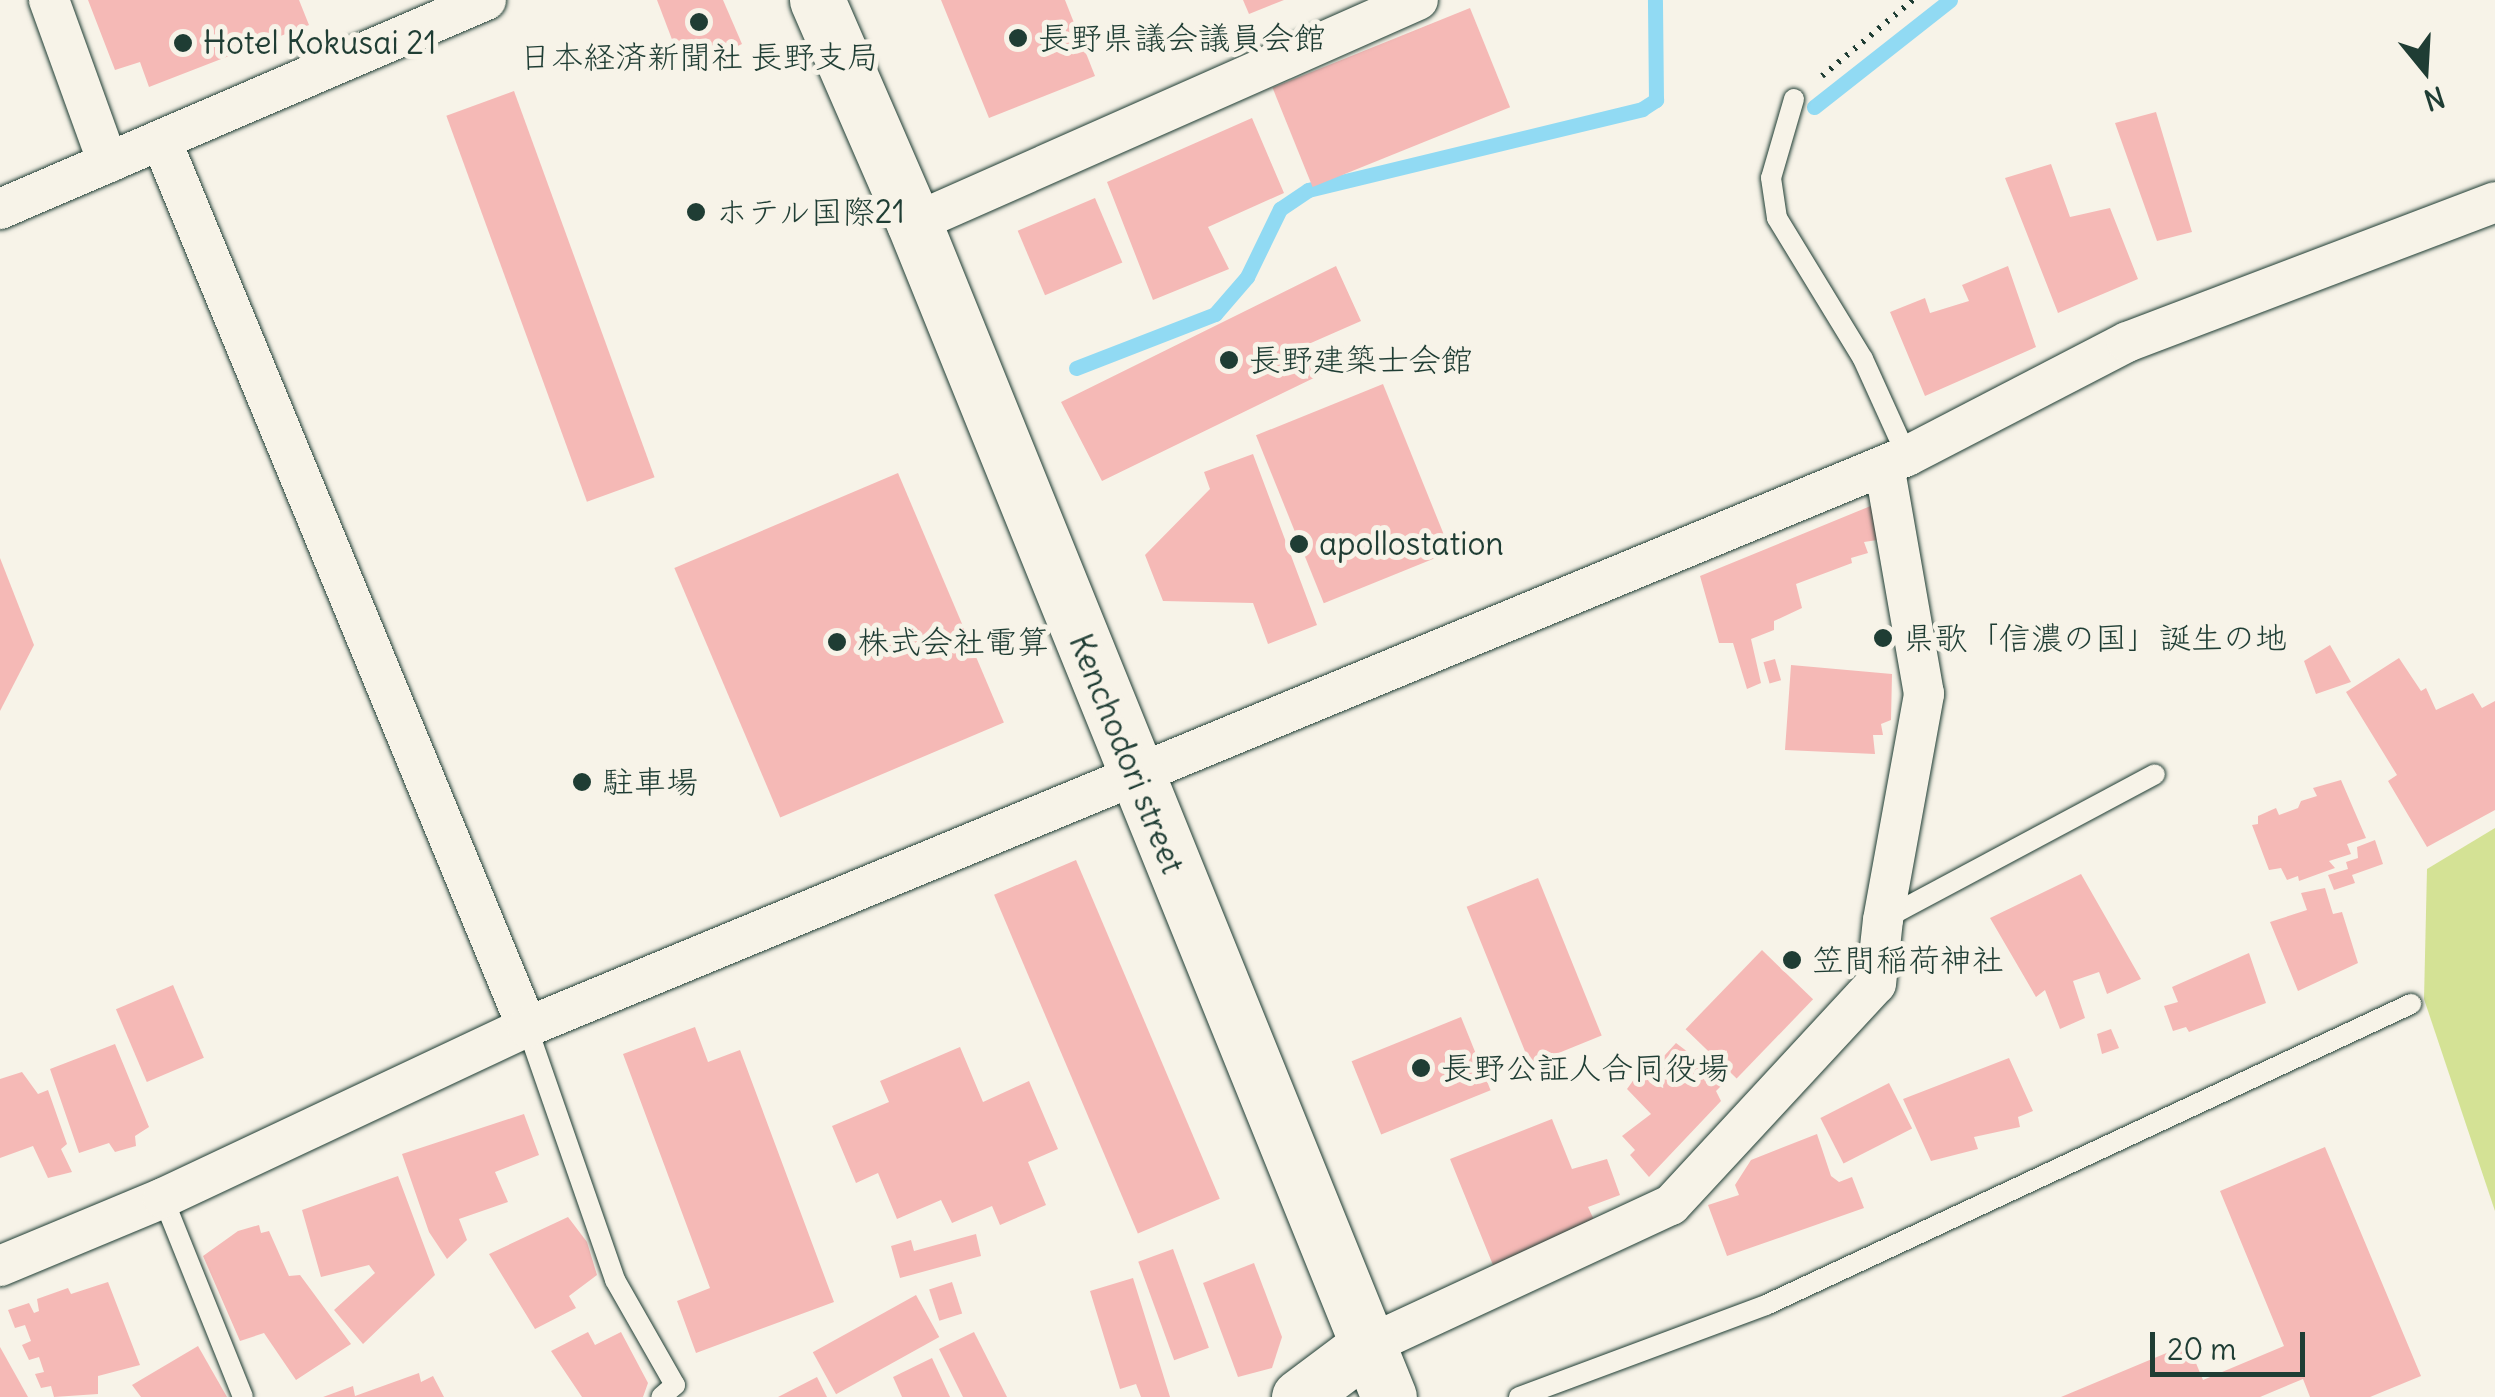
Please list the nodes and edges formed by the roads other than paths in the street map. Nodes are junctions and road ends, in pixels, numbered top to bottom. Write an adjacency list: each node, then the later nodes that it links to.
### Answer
1 (49, 0): 7 (street)
2 (486, 0): 6 (street)
3 (816, 0): 10 (main road, Kenchodori street)
4 (1418, 0): 10 (street)
5 (1794, 99): 11 (lane)
6 (160, 140): 7 (street); 16 (street)
7 (108, 163): 9 (street)
8 (2495, 202): 11 (street)
9 (0, 209)
10 (914, 224): 13 (main road, Kenchodori street)
11 (1895, 460): 13 (street); 14 (street)
12 (2155, 774): 14 (lane)
13 (1134, 777): 16 (street); 19 (main road, Kenchodori street)
14 (1883, 920): 19 (street)
15 (2411, 1004): 24 (lane)
16 (528, 1027): 17 (street); 21 (lane)
17 (162, 1198): 18 (street); 20 (lane)
18 (0, 1266)
19 (1367, 1346): 22 (main road); 23 (main road, Kenchodori street)
20 (243, 1397)
21 (660, 1397)
22 (1298, 1397)
23 (1388, 1397)
24 (1519, 1397)

